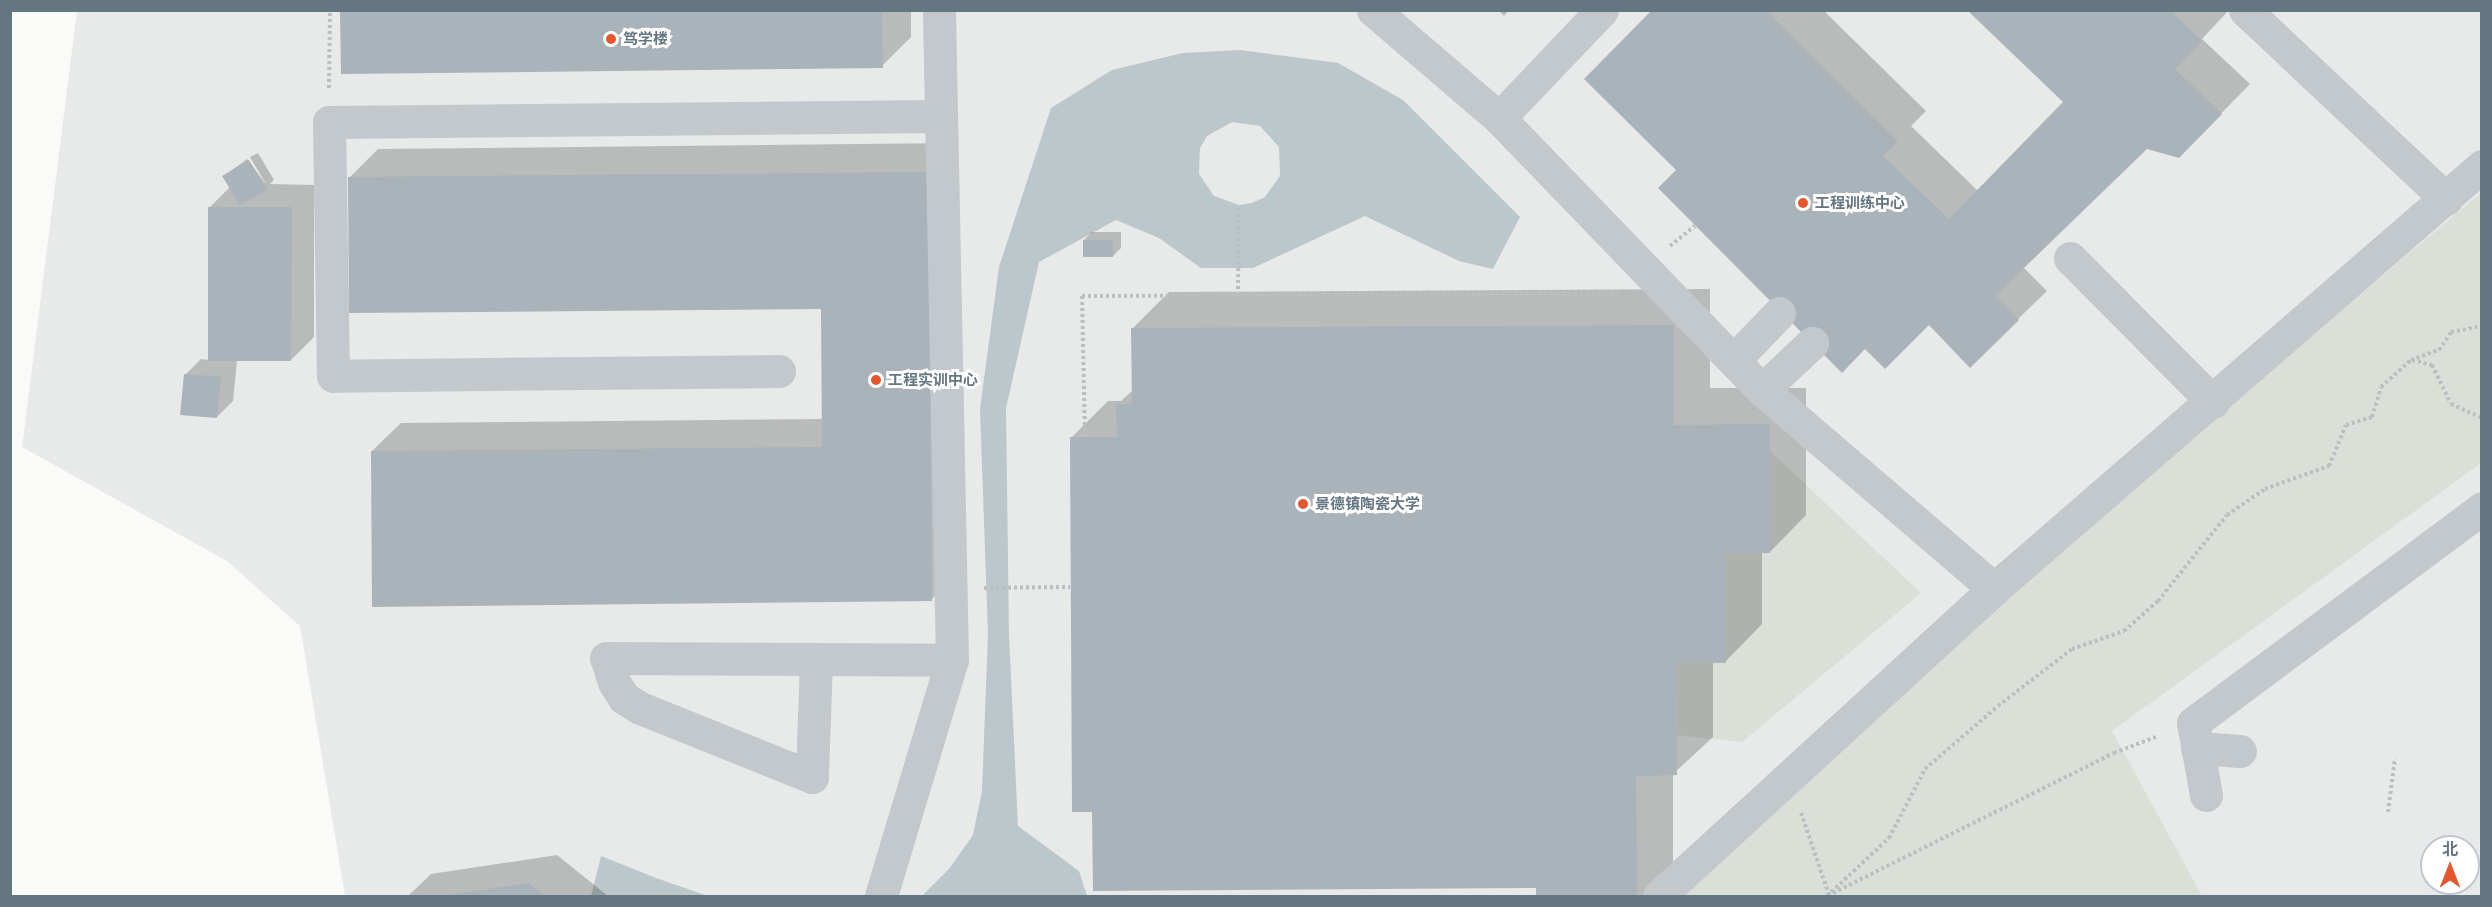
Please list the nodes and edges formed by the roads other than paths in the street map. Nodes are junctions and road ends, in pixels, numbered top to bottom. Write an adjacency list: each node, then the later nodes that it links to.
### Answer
1 (939, 10): 5 (lane)
2 (1373, 10): 6 (lane)
3 (1602, 10): 6 (lane)
4 (2245, 10): 8 (lane)
5 (941, 116): 13 (lane); 19 (lane)
6 (1500, 118): 12 (lane)
7 (2481, 166): 8 (lane)
8 (2445, 199): 15 (lane)
9 (2070, 258): 15 (lane)
10 (1779, 313): 12 (lane)
11 (1812, 343): 14 (lane)
12 (1734, 360): 14 (lane)
13 (779, 371)
14 (1762, 390): 17 (lane)
15 (2213, 402): 17 (lane)
16 (2481, 508): 20 (lane)
17 (1994, 589): 24 (lane)
18 (816, 660): 18 (lane); 19 (lane)
19 (952, 660): 23 (lane)
20 (2195, 736): 21 (lane); 22 (lane)
21 (2240, 751)
22 (2206, 795)
23 (880, 897)
24 (1659, 897)

